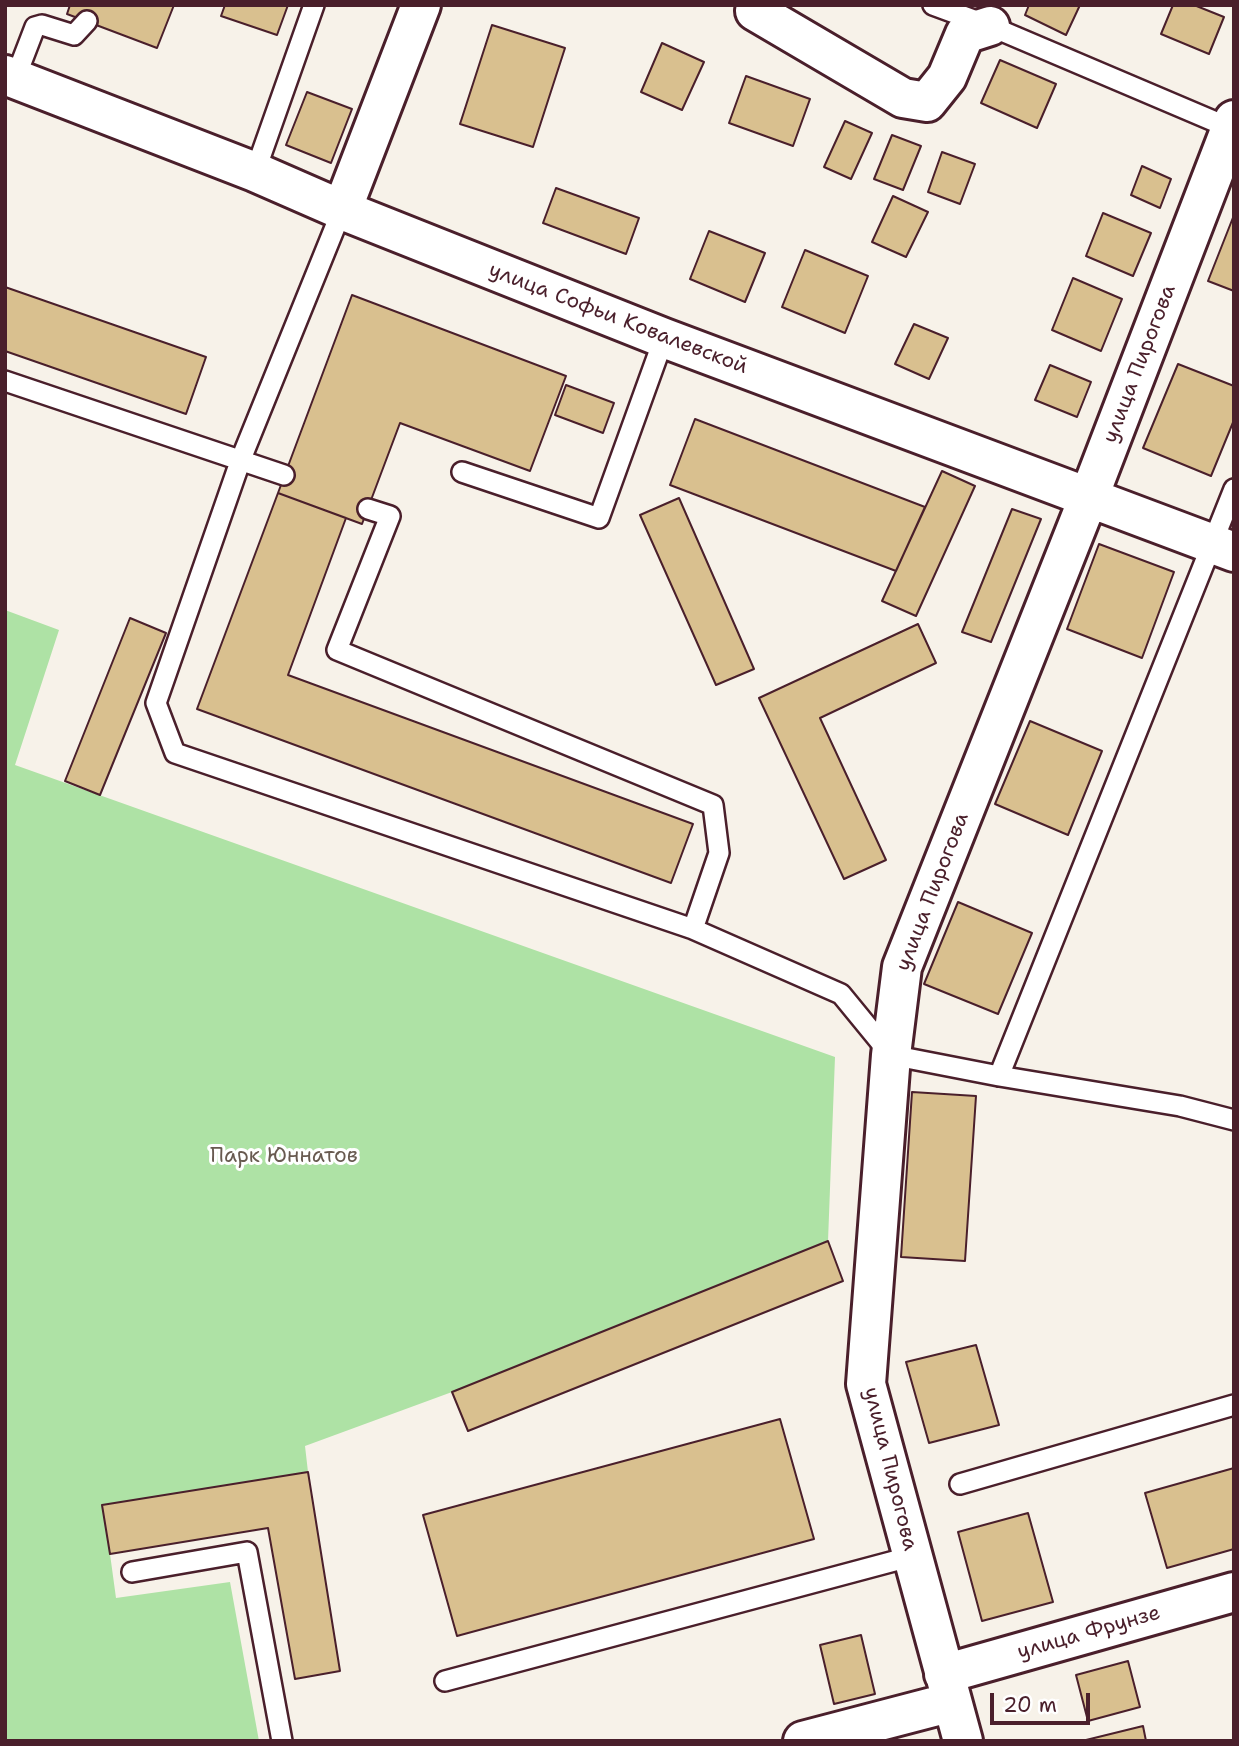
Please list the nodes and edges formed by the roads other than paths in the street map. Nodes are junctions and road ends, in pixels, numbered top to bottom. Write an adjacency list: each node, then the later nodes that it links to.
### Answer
1 (314, 5): 9 (lane)
2 (421, 5): 10 (street)
3 (756, 5): 5 (street)
4 (933, 5): 5 (lane)
5 (994, 16): 8 (lane)
6 (87, 21): 7 (lane)
7 (10, 77): 9 (street, улица Софьи Ковалевской)
8 (1232, 124): 17 (street, улица Пирогова)
9 (255, 172): 10 (street, улица Софьи Ковалевской)
10 (342, 210): 11 (street, улица Софьи Ковалевской); 13 (lane)
11 (664, 338): 14 (lane); 17 (street, улица Софьи Ковалевской)
12 (5, 381): 13 (lane)
13 (241, 459): 15 (lane); 20 (lane)
14 (463, 472)
15 (284, 475)
16 (1234, 489): 19 (lane)
17 (1088, 499): 19 (street, улица Софьи Ковалевской); 21 (street, улица Пирогова)
18 (368, 509): 20 (lane)
19 (1223, 548): 22 (lane)
20 (693, 929): 21 (lane)
21 (891, 1055): 22 (lane); 26 (street, улица Пирогова)
22 (999, 1076): 23 (lane)
23 (1234, 1121)
24 (1234, 1405): 25 (lane)
25 (960, 1484)
26 (913, 1556): 29 (lane); 30 (street, улица Пирогова)
27 (132, 1572): 31 (lane)
28 (1234, 1592): 30 (street, улица Фрунзе)
29 (445, 1681)
30 (948, 1688): 32 (street, улица Фрунзе); 33 (street, улица Пирогова)
31 (282, 1741)
32 (803, 1741)
33 (963, 1741)

